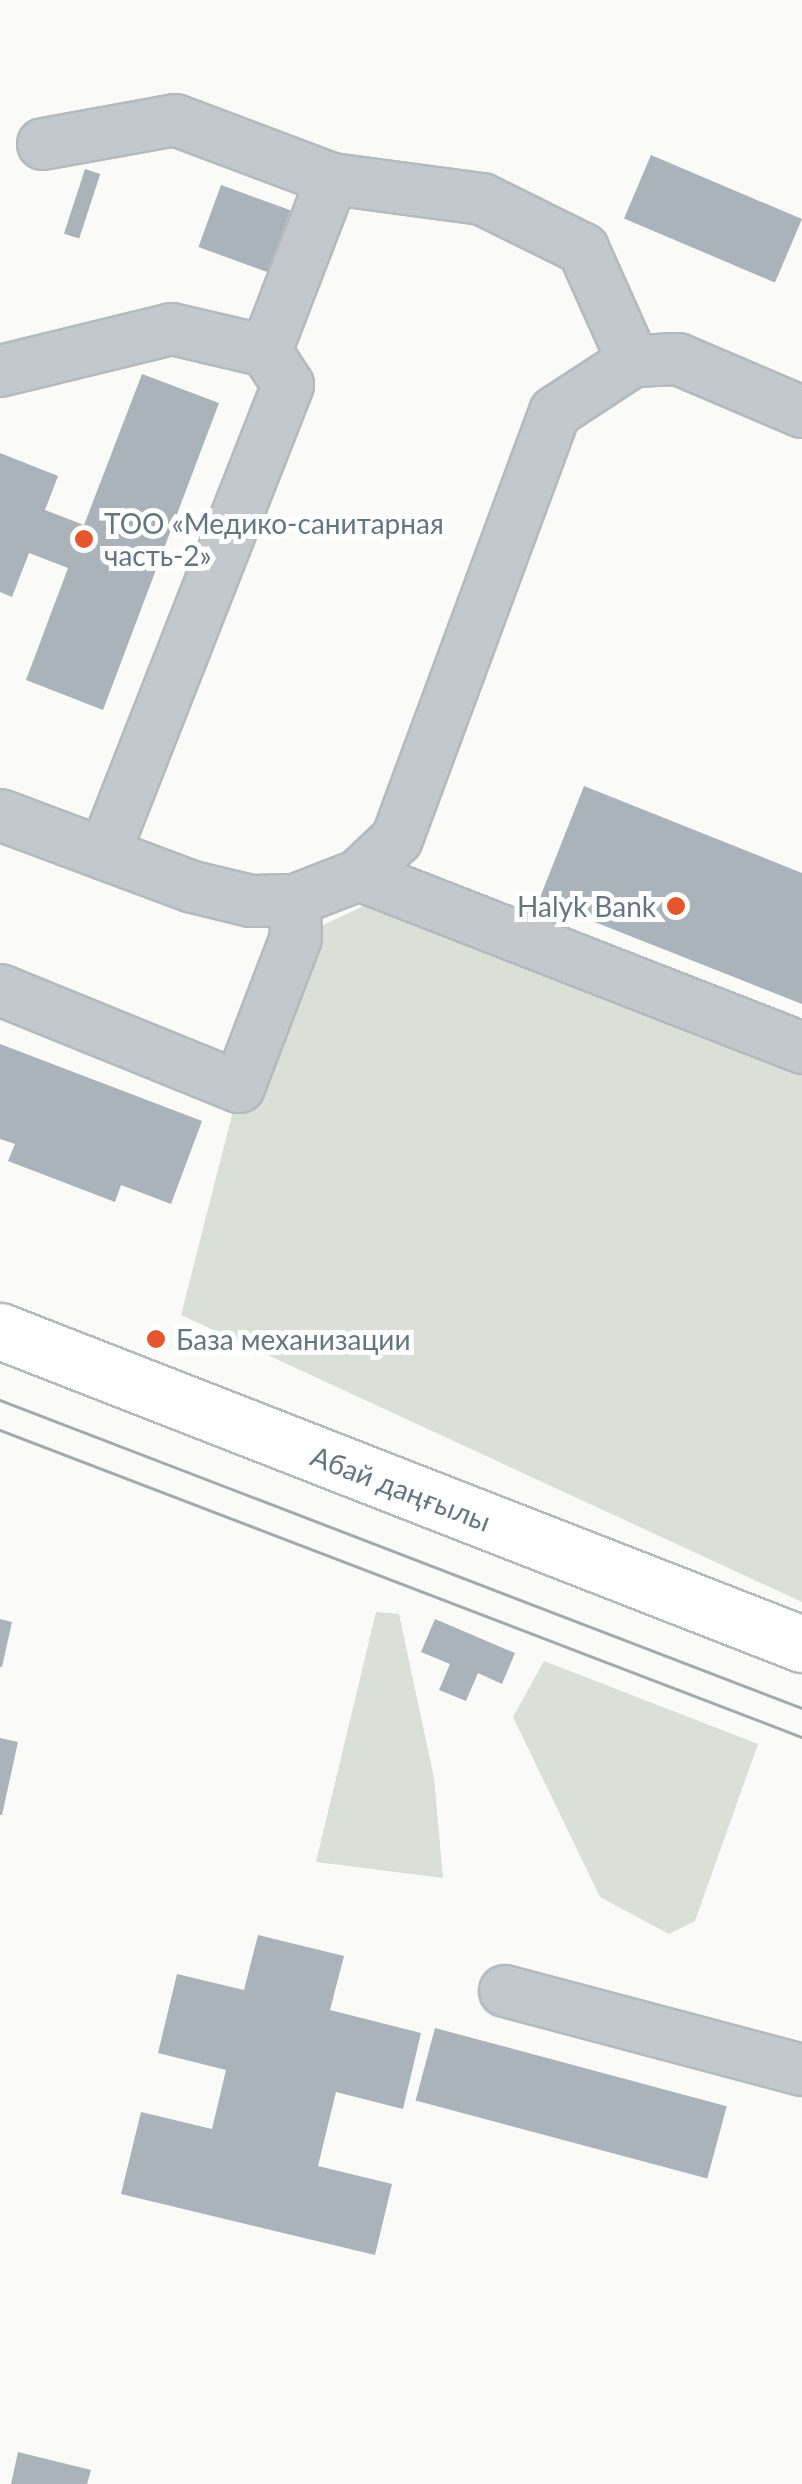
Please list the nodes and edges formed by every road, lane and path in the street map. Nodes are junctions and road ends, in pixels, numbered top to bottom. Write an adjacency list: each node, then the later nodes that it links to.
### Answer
1 (43, 144): 2 (lane)
2 (332, 179): 3 (lane); 4 (lane)
3 (266, 351): 5 (lane); 8 (lane)
4 (632, 361): 6 (lane); 9 (lane)
5 (0, 371)
6 (802, 412)
7 (0, 815): 8 (lane)
8 (104, 854): 10 (lane)
9 (358, 875): 10 (lane); 12 (lane)
10 (295, 900): 11 (lane)
11 (0, 990)
12 (802, 1048)
13 (0, 1332): 14 (main road, Абай даңғылы)
14 (802, 1644)
15 (505, 1992): 16 (lane)
16 (802, 2070)

